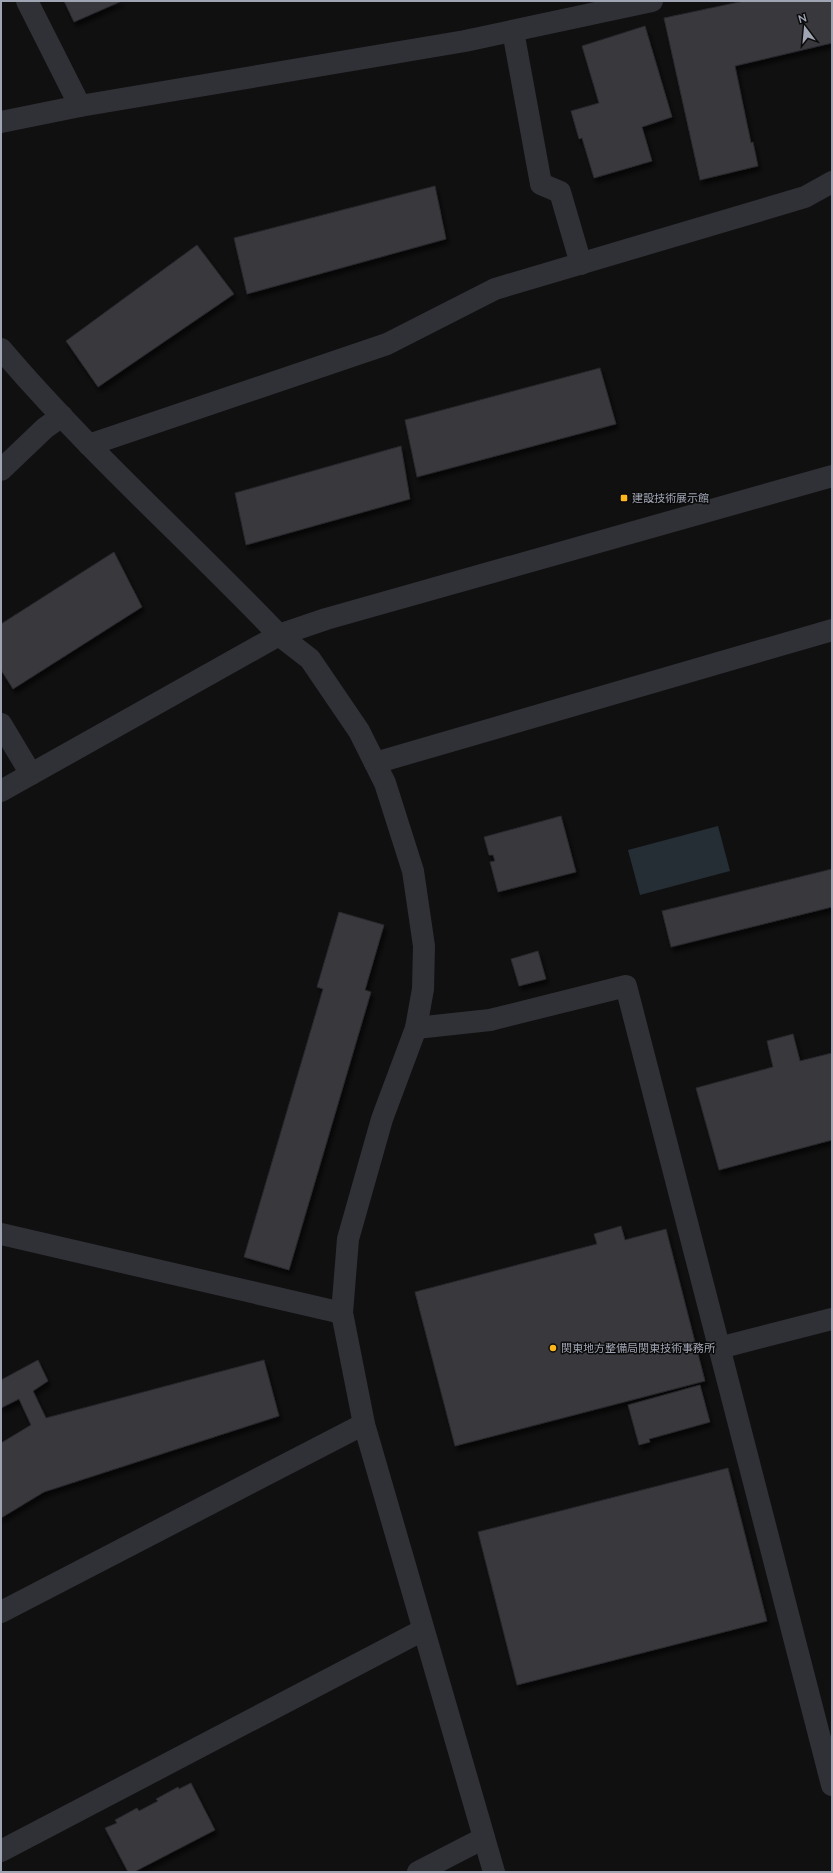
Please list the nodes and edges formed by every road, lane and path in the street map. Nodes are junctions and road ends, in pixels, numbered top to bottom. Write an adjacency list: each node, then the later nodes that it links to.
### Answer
1 (27, 1): 4 (street)
2 (652, 1): 3 (street)
3 (512, 31): 4 (street); 7 (street)
4 (80, 106): 5 (street)
5 (1, 122)
6 (832, 182): 7 (street)
7 (581, 264): 10 (street)
8 (1, 349): 9 (street)
9 (62, 416): 10 (street); 11 (street)
10 (89, 444): 14 (street)
11 (1, 470)
12 (832, 476): 14 (street)
13 (832, 630): 16 (street)
14 (278, 635): 16 (street); 17 (street)
15 (1, 724): 17 (street)
16 (375, 763): 19 (street)
17 (31, 774): 18 (street)
18 (1, 791)
19 (416, 1028): 21 (street); 23 (street)
20 (1, 1234): 21 (street)
21 (342, 1313): 24 (street)
22 (832, 1319): 23 (street)
23 (719, 1348): 27 (street)
24 (364, 1424): 25 (street); 26 (street)
25 (1, 1612)
26 (423, 1630): 28 (street); 29 (street)
27 (832, 1785)
28 (484, 1838): 30 (street); 31 (street)
29 (1, 1851)
30 (418, 1872)
31 (494, 1872)

